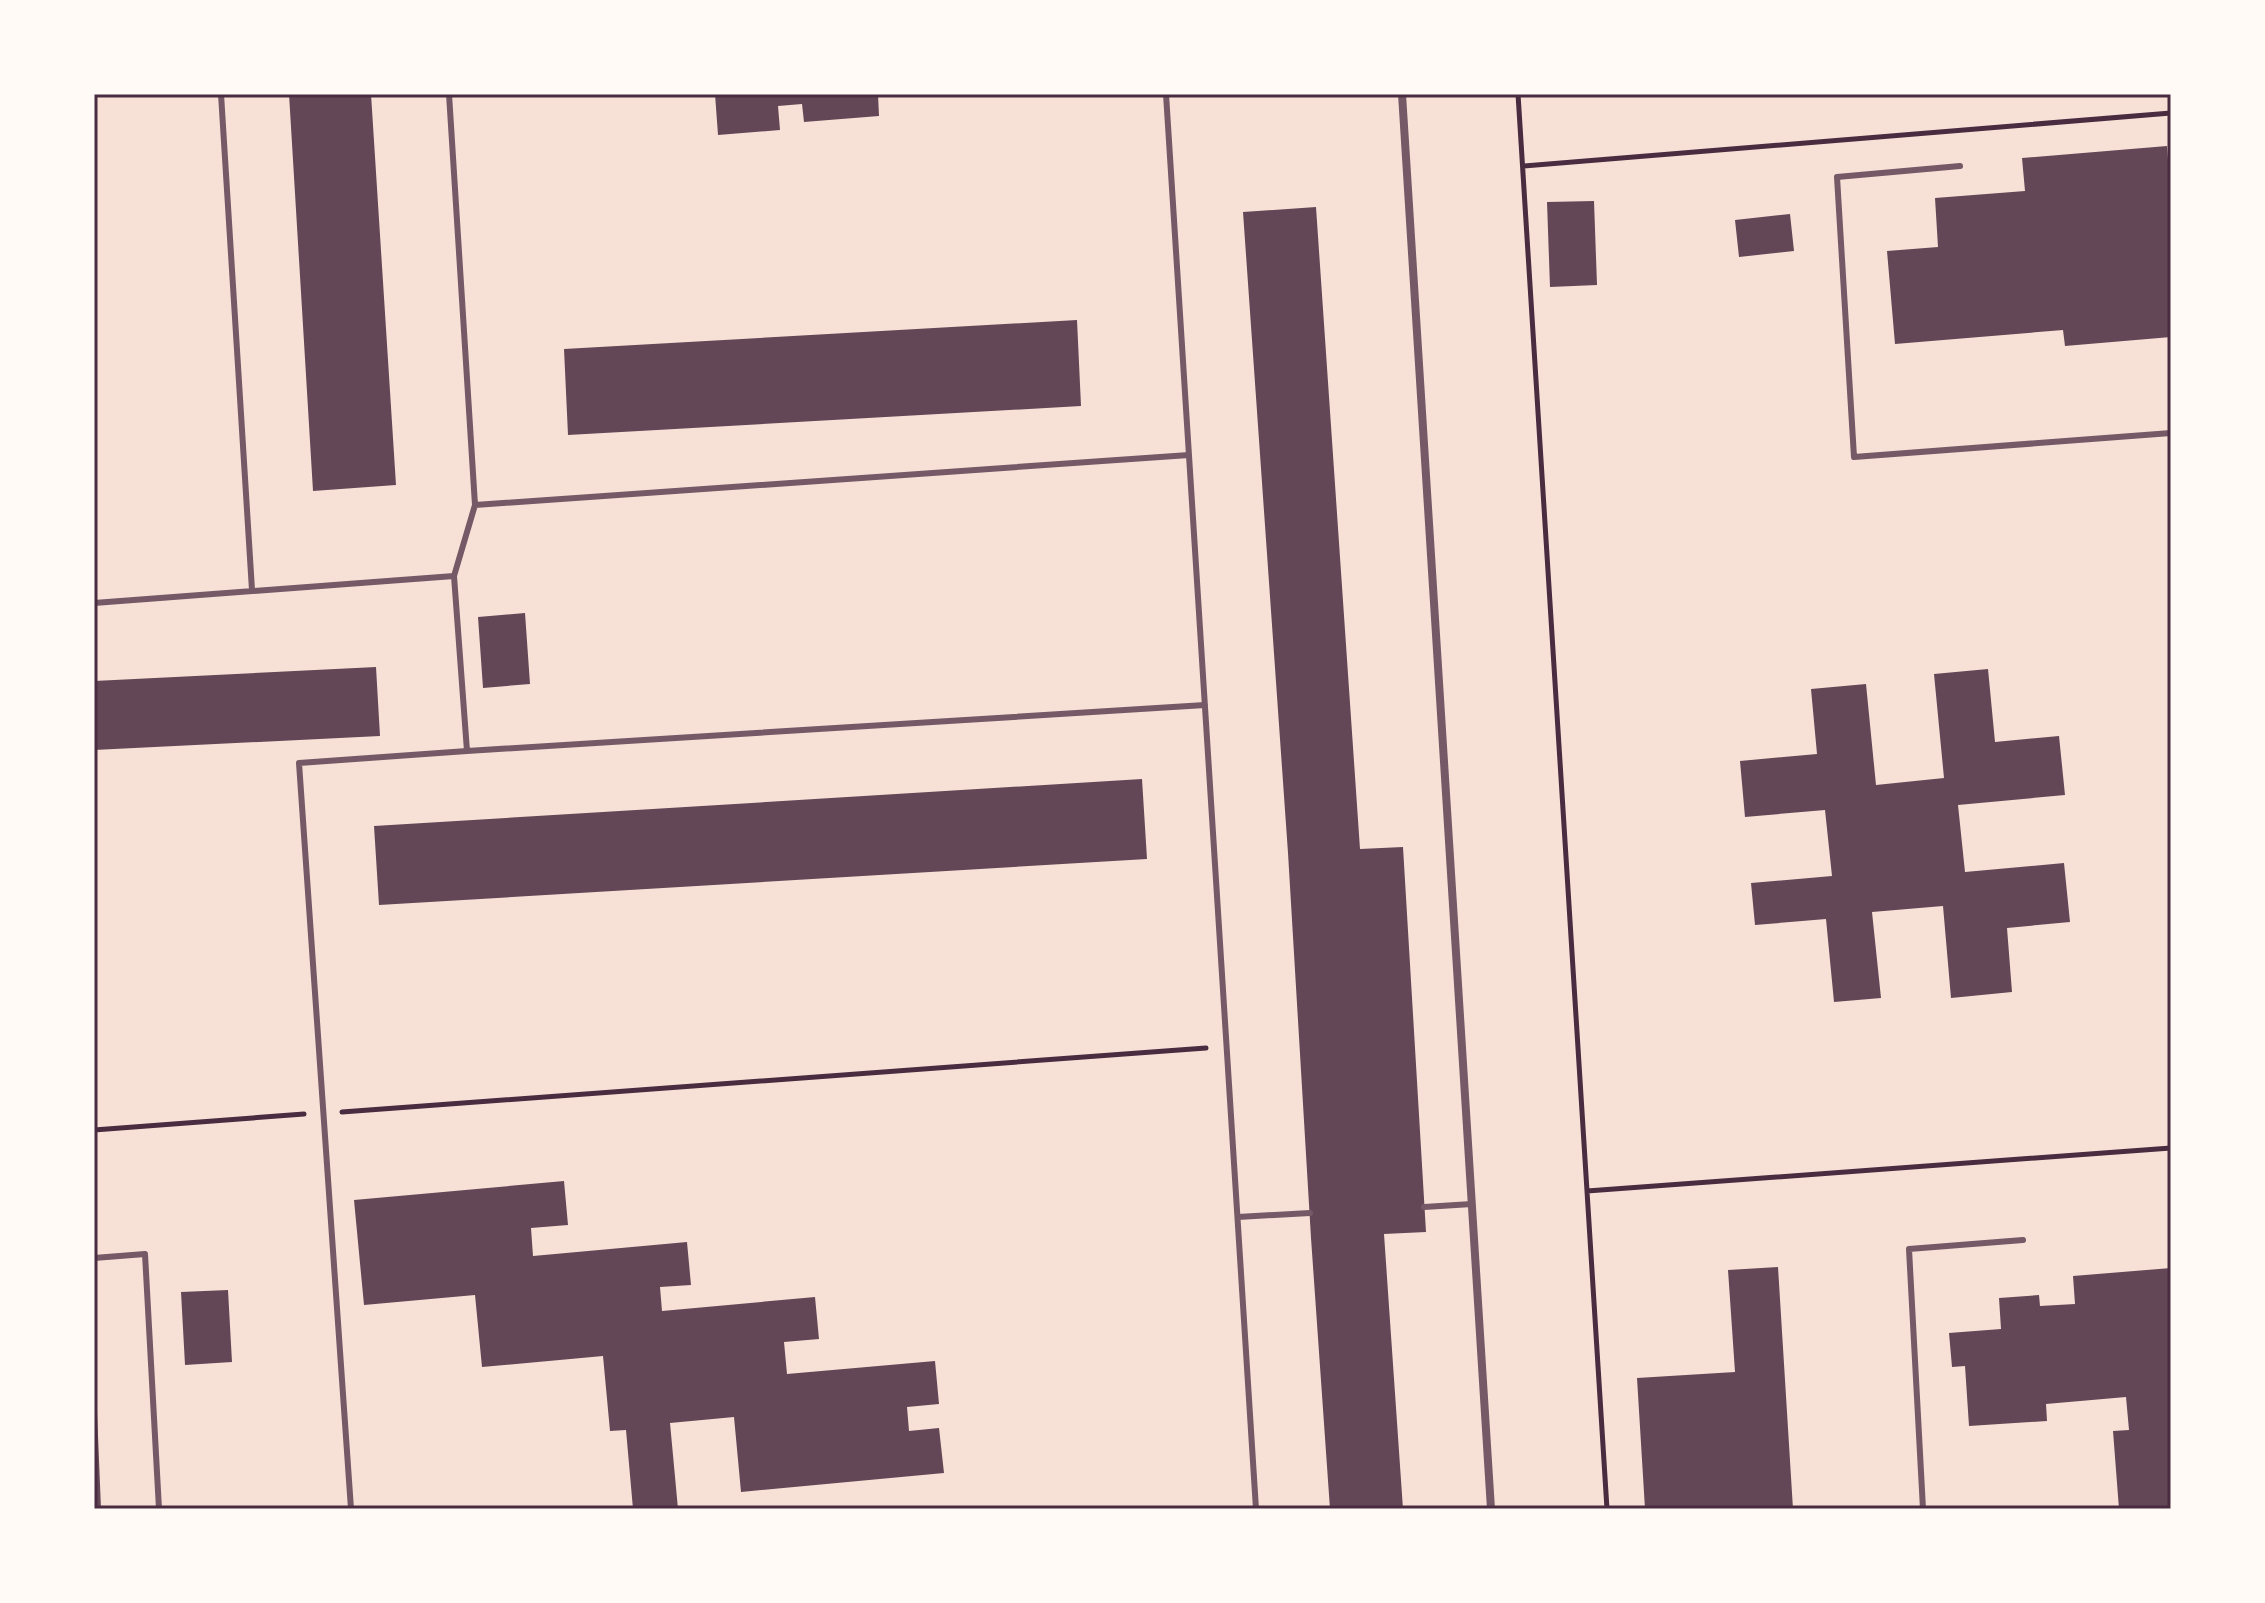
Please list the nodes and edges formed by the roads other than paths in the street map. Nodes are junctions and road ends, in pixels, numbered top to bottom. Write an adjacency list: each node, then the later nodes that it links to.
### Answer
1 (221, 94): 10 (lane)
2 (449, 94): 8 (lane)
3 (1166, 94): 7 (lane)
4 (1402, 94): 14 (street)
5 (1960, 166): 6 (lane)
6 (2171, 433)
7 (1189, 455): 8 (lane); 12 (lane)
8 (475, 505): 9 (lane)
9 (454, 576): 10 (lane); 13 (lane)
10 (252, 590): 11 (lane)
11 (94, 603)
12 (1205, 705): 13 (lane); 17 (lane)
13 (467, 751): 21 (lane)
14 (1472, 1204): 15 (lane); 23 (street)
15 (1424, 1207)
16 (1310, 1213): 17 (lane)
17 (1238, 1217): 22 (lane)
18 (2023, 1240): 24 (lane)
19 (94, 1258): 20 (lane)
20 (159, 1509)
21 (351, 1509)
22 (1256, 1509)
23 (1491, 1509)
24 (1923, 1509)

